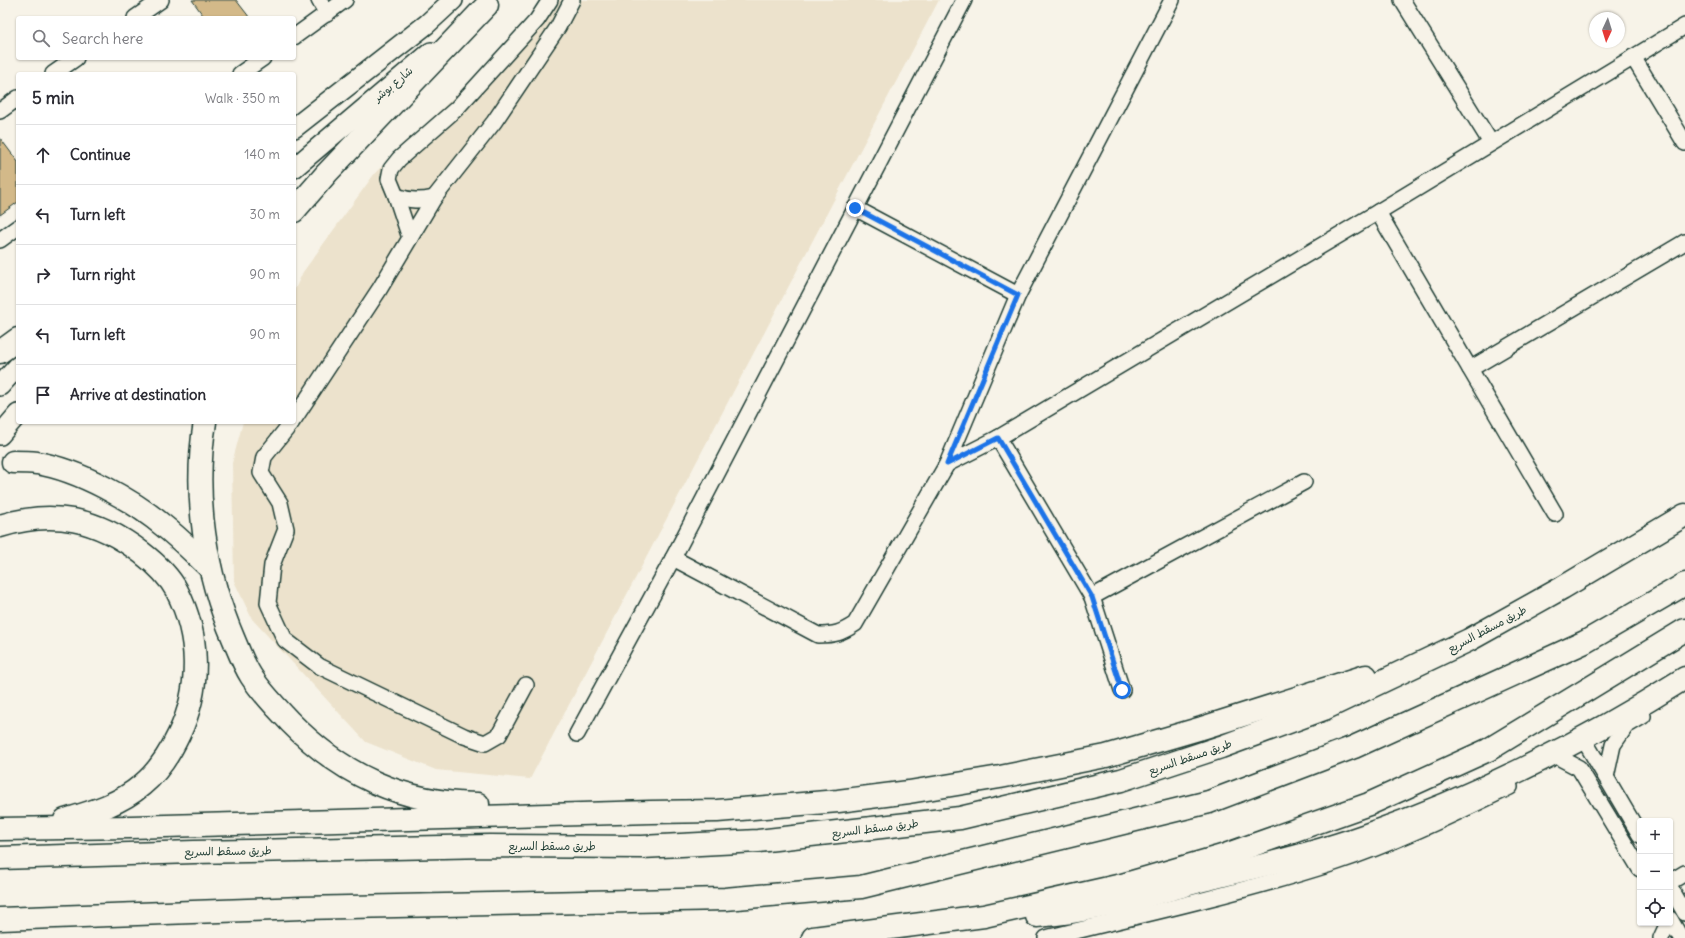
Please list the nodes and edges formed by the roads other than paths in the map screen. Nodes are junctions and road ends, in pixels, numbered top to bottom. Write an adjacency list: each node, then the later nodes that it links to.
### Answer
1 (161, 0): 12 (street)
2 (319, 0): 11 (street)
3 (346, 0): 11 (street)
4 (453, 0): 22 (main road)
5 (550, 0): 26 (street)
6 (572, 0): 27 (street)
7 (964, 0): 29 (street)
8 (1172, 0): 35 (street)
9 (1402, 0): 23 (street)
10 (489, 2): 25 (main road, شارع بوشر); 28 (highway)
11 (327, 14): 14 (street)
12 (137, 16)
13 (1685, 26): 15 (street)
14 (296, 35)
15 (1632, 57): 23 (street); 24 (street)
16 (73, 60): 18 (street)
17 (260, 60): 19 (street)
18 (56, 72)
19 (243, 72)
20 (16, 99): 21 (street)
21 (0, 111)
22 (296, 126)
23 (1491, 143): 30 (street)
24 (1685, 143)
25 (296, 166)
26 (396, 196): 27 (street); 32 (street)
27 (434, 198): 32 (street)
28 (296, 208)
29 (855, 208): 35 (street); 53 (street)
30 (1378, 212): 39 (street); 46 (street)
31 (16, 228): 33 (street)
32 (410, 238): 42 (street)
33 (0, 240)
34 (1685, 242): 39 (street)
35 (1018, 295): 48 (street)
36 (16, 340): 37 (highway)
37 (0, 352)
38 (16, 368): 40 (main road)
39 (1470, 369): 50 (street)
40 (0, 386)
41 (16, 416): 45 (main road)
42 (296, 416)
43 (205, 424): 54 (highway)
44 (290, 424): 60 (street)
45 (0, 435)
46 (998, 438): 48 (street); 56 (street)
47 (13, 462): 54 (highway)
48 (947, 464): 53 (street)
49 (1304, 482): 56 (street)
50 (1555, 514)
51 (1685, 515): 58 (highway, طريق مسقط السريع)
52 (0, 526): 68 (highway)
53 (673, 558): 63 (street)
54 (210, 568): 67 (highway)
55 (1685, 584): 78 (highway)
56 (1092, 597): 61 (street)
57 (1685, 630): 77 (highway)
58 (1469, 640): 67 (highway); 71 (highway, طريق مسقط السريع)
59 (1685, 678): 64 (highway)
60 (526, 685)
61 (1122, 690)
62 (1685, 690): 66 (street)
63 (577, 734)
64 (1583, 738): 65 (highway); 66 (street)
65 (1553, 752): 72 (street); 77 (highway); 82 (street)
66 (1606, 776): 70 (street)
67 (651, 812): 69 (highway)
68 (0, 825)
69 (0, 829)
70 (1637, 830)
71 (0, 858)
72 (1637, 864)
73 (1685, 873): 74 (street)
74 (1673, 880)
75 (1677, 895): 76 (street)
76 (1685, 912)
77 (984, 916): 81 (highway)
78 (0, 919)
79 (1673, 924): 84 (street)
80 (1667, 926): 83 (street)
81 (813, 938)
82 (1046, 938)
83 (1661, 938)
84 (1681, 938)

